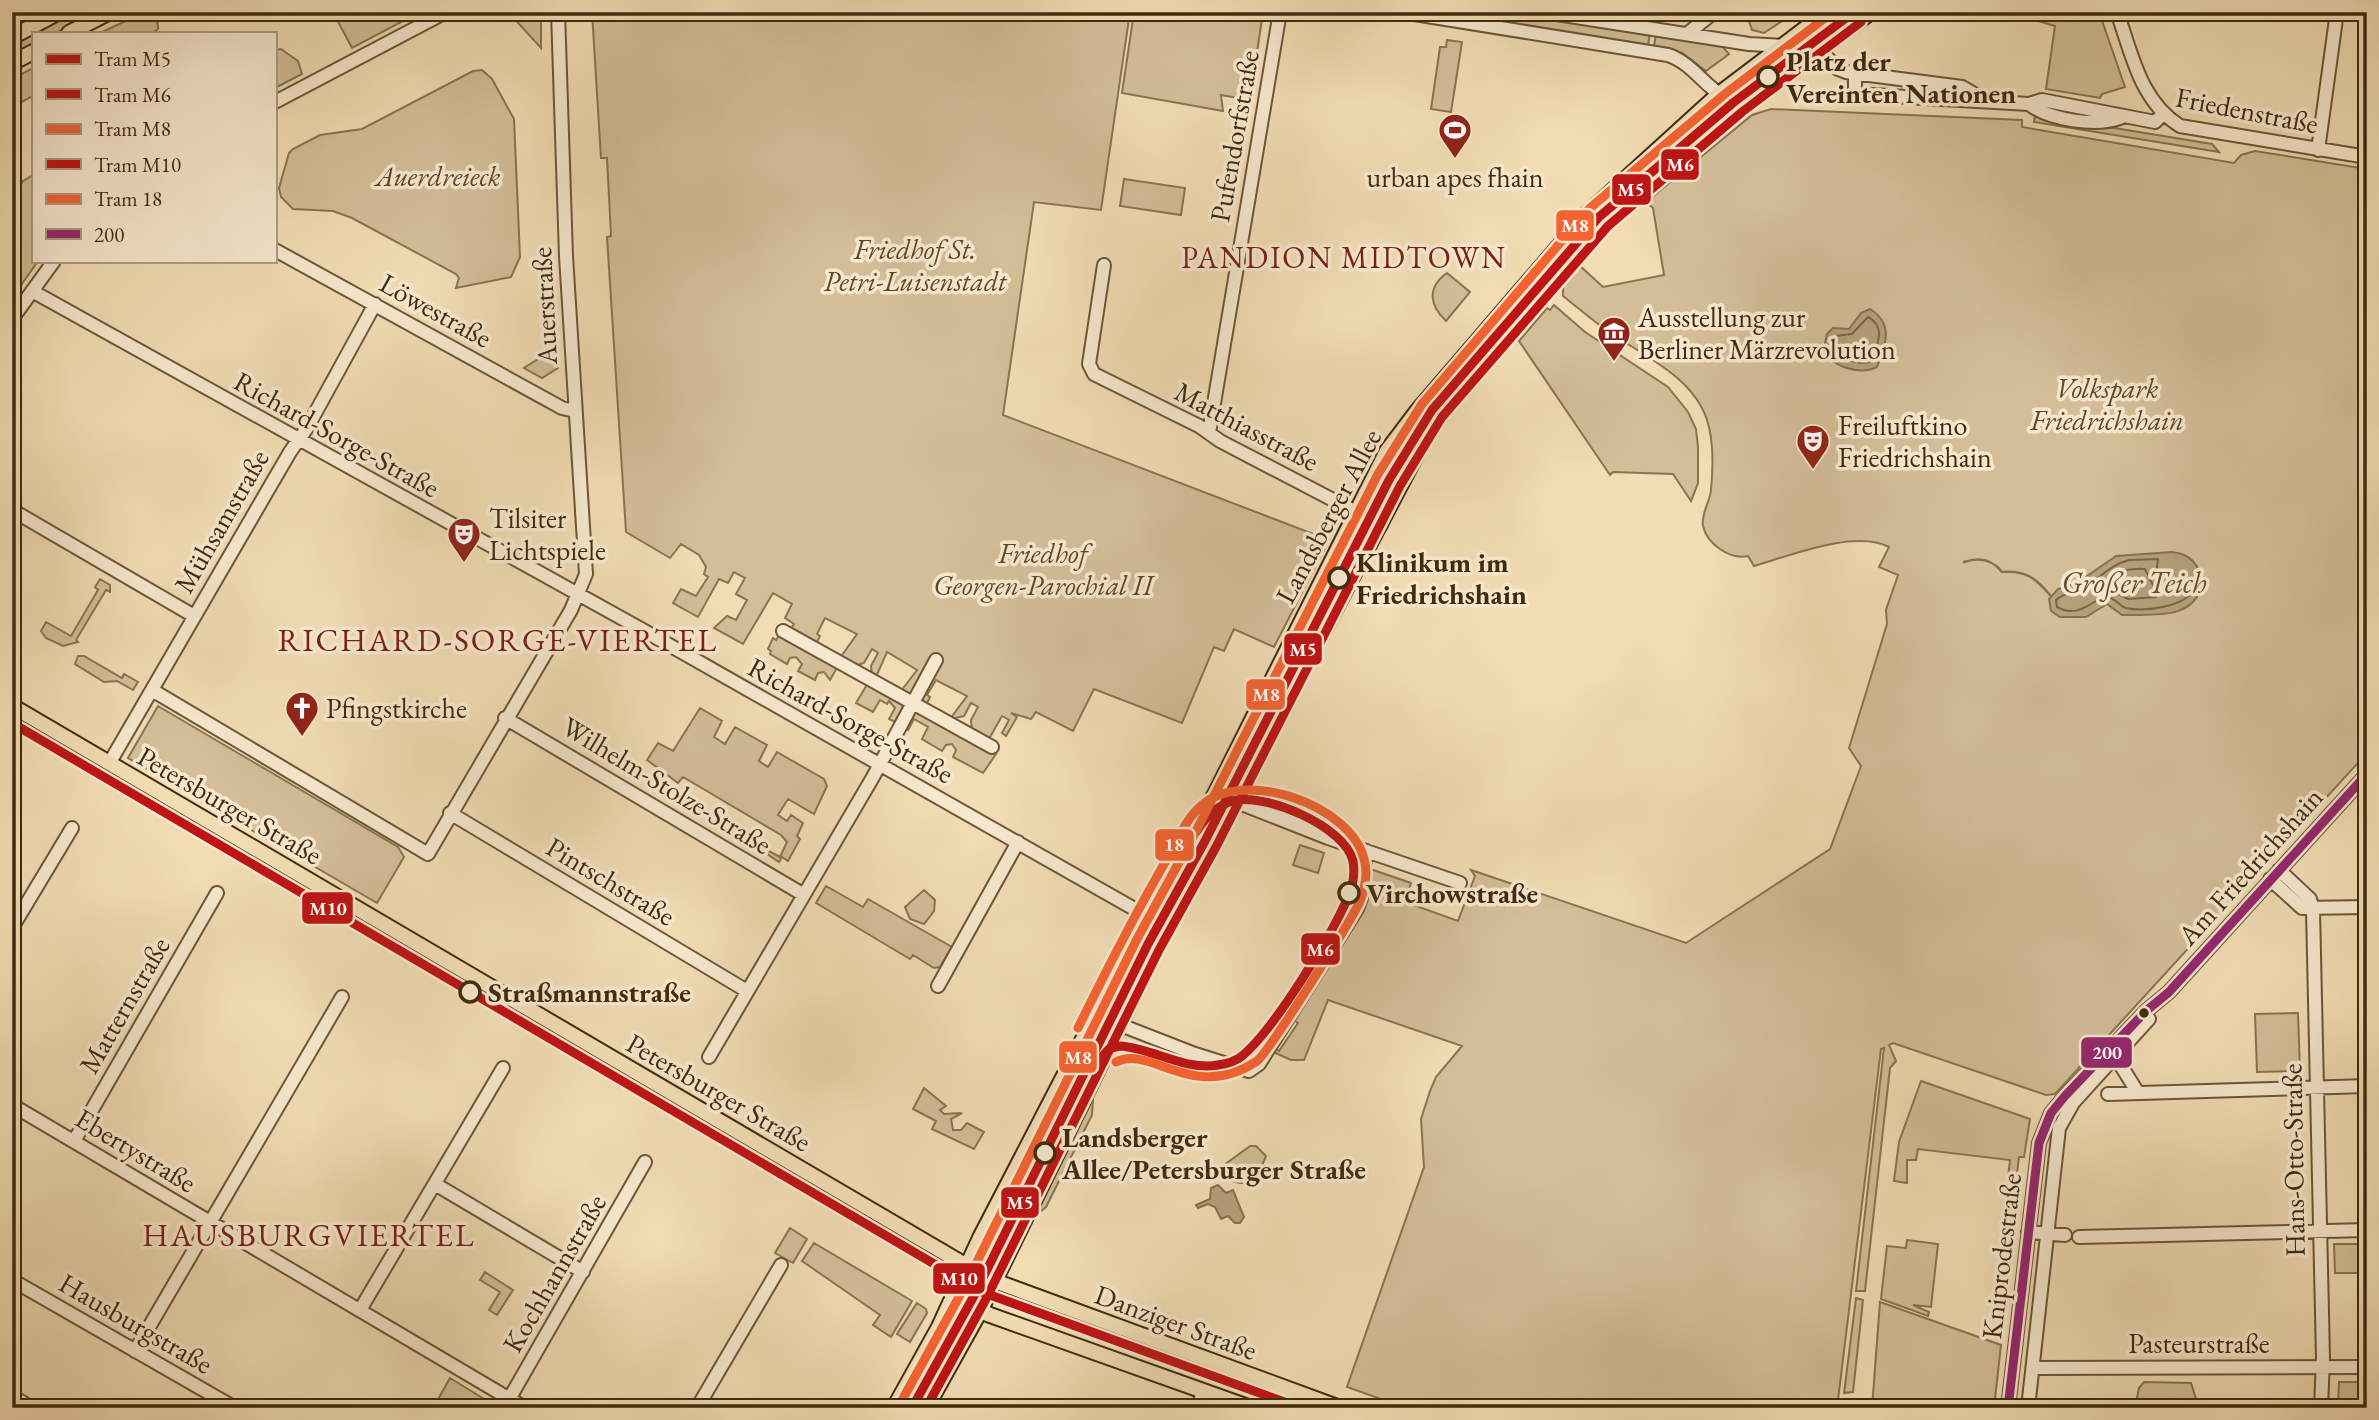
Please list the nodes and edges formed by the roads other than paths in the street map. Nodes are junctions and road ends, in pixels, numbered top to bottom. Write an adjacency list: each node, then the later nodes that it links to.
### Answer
1 (59, 12): 16 (main road)
2 (110, 12): 14 (main road)
3 (446, 12): 25 (street)
4 (558, 12): 35 (street, Auerstraße)
5 (1280, 12): 36 (street, Pufendorfstraße)
6 (1402, 12): 13 (street)
7 (1544, 12): 15 (street)
8 (1714, 12): 15 (street)
9 (1827, 12): 17 (main road)
10 (1871, 12): 18 (main road)
11 (2117, 12): 26 (street)
12 (2337, 12): 27 (street)
13 (1469, 18): 22 (street)
14 (71, 32)
15 (1687, 34): 17 (street)
16 (12, 37)
17 (1785, 46): 22 (main road, Landsberger Allee)
18 (1821, 51): 21 (street, Friedenstraße); 23 (main road)
19 (32, 53): 20 (main road)
20 (12, 63)
21 (1855, 74): 24 (street, Friedenstraße); 24 (street, Friedenstraße)
22 (1719, 94): 23 (street); 39 (main road, Landsberger Allee)
23 (1757, 97): 40 (main road, Landsberger Allee)
24 (1983, 99): 26 (street, Friedenstraße)
25 (276, 101)
26 (2163, 114): 27 (street, Friedenstraße)
27 (2318, 150): 28 (street, Friedenstraße)
28 (2367, 158)
29 (276, 251): 33 (street, Löwestraße)
30 (53, 262): 32 (street)
31 (1104, 265): 36 (street, Matthiasstraße)
32 (32, 291): 34 (street); 37 (street, Richard-Sorge-Straße)
33 (375, 304): 35 (street, Löwestraße); 37 (street, Mühsamstraße)
34 (12, 319)
35 (575, 411): 41 (street, Auerstraße)
36 (1209, 433): 39 (street, Matthiasstraße)
37 (298, 440): 41 (street, Richard-Sorge-Straße); 42 (street, Mühsamstraße)
38 (12, 510): 42 (street)
39 (1356, 512): 40 (street, Matthiasstraße); 64 (main road, Landsberger Allee)
40 (1381, 525): 53 (main road, Landsberger Allee)
41 (579, 595): 48 (street); 51 (street, Richard-Sorge-Straße)
42 (194, 617): 45 (street, Mühsamstraße)
43 (783, 631): 46 (street)
44 (936, 660): 46 (street)
45 (152, 690): 50 (street, Mühsamstraße); 54 (street)
46 (912, 702): 49 (street); 51 (street)
47 (12, 706): 50 (main road, Petersburger Straße)
48 (505, 718): 54 (street); 61 (street, Wilhelm-Stolze-Straße)
49 (992, 747)
50 (110, 762): 92 (main road, Petersburger Straße)
51 (878, 764): 56 (street, Richard-Sorge-Straße); 61 (street)
52 (2367, 774): 58 (street, Am Friedrichshain)
53 (1234, 801): 57 (street); 66 (main road, Landsberger Allee)
54 (450, 813): 68 (street, Pintschstraße)
55 (72, 828): 65 (street)
56 (1018, 842): 64 (street, Richard-Sorge-Straße); 67 (street)
57 (1367, 851): 59 (street); 71 (street)
58 (2274, 875): 63 (street); 69 (street, Am Friedrichshain)
59 (1460, 883)
60 (217, 893): 81 (street, Matternstraße)
61 (804, 895): 68 (street)
62 (2367, 907): 63 (street)
63 (2313, 910): 76 (street, Hans-Otto-Straße)
64 (1150, 918): 66 (street, Richard-Sorge-Straße); 92 (main road, Landsberger Allee)
65 (12, 928)
66 (1168, 928): 71 (main road, Landsberger Allee)
67 (938, 986)
68 (747, 991): 72 (street)
69 (2169, 992): 73 (street, Am Friedrichshain); 80 (street, Am Friedrichshain)
70 (342, 997): 84 (street)
71 (1122, 1025): 95 (main road, Landsberger Allee)
72 (709, 1056)
73 (2115, 1056): 77 (street); 80 (street, Am Friedrichshain)
74 (503, 1068): 83 (street)
75 (2367, 1086): 76 (street)
76 (2316, 1087): 77 (street); 85 (street, Hans-Otto-Straße)
77 (2138, 1093): 78 (street)
78 (2108, 1094)
79 (12, 1105): 81 (street, Ebertystraße)
80 (2057, 1116): 87 (street, Kniprodestraße); 88 (street, Kniprodestraße)
81 (74, 1141): 84 (street, Ebertystraße)
82 (645, 1162): 93 (street, Kochhannstraße)
83 (435, 1184): 93 (street); 97 (street)
84 (211, 1222): 97 (street, Ebertystraße); 99 (street)
85 (2319, 1230): 86 (street); 90 (street); 100 (street, Hans-Otto-Straße)
86 (2367, 1230)
87 (2028, 1232): 88 (street); 115 (street, Kniprodestraße)
88 (2048, 1233): 89 (street); 102 (street, Kniprodestraße)
89 (2065, 1235)
90 (2079, 1237)
91 (782, 1265): 109 (street)
92 (967, 1266): 95 (main road, Petersburger Straße); 96 (main road, Landsberger Allee)
93 (583, 1272): 105 (street, Kochhannstraße)
94 (12, 1280): 99 (street, Hausburgstraße)
95 (995, 1282): 98 (main road, Landsberger Allee); 114 (main road, Danziger Straße)
96 (952, 1298): 98 (main road, Danziger Straße); 110 (main road, Landsberger Allee)
97 (360, 1310): 105 (street, Ebertystraße)
98 (980, 1311): 103 (main road, Danziger Straße); 111 (main road, Landsberger Allee)
99 (135, 1351): 107 (street, Hausburgstraße)
100 (2323, 1367): 101 (street, Pasteurstraße); 102 (street, Pasteurstraße); 117 (street, Hans-Otto-Straße)
101 (2367, 1367)
102 (2032, 1368): 116 (street, Kniprodestraße)
103 (1204, 1391): 112 (street); 113 (main road, Danziger Straße)
104 (12, 1396): 106 (street)
105 (507, 1403): 108 (street, Ebertystraße)
106 (32, 1408)
107 (236, 1408)
108 (525, 1408)
109 (697, 1408)
110 (894, 1408)
111 (926, 1408)
112 (1197, 1408)
113 (1251, 1408)
114 (1340, 1408)
115 (2008, 1408)
116 (2028, 1408)
117 (2322, 1408)

